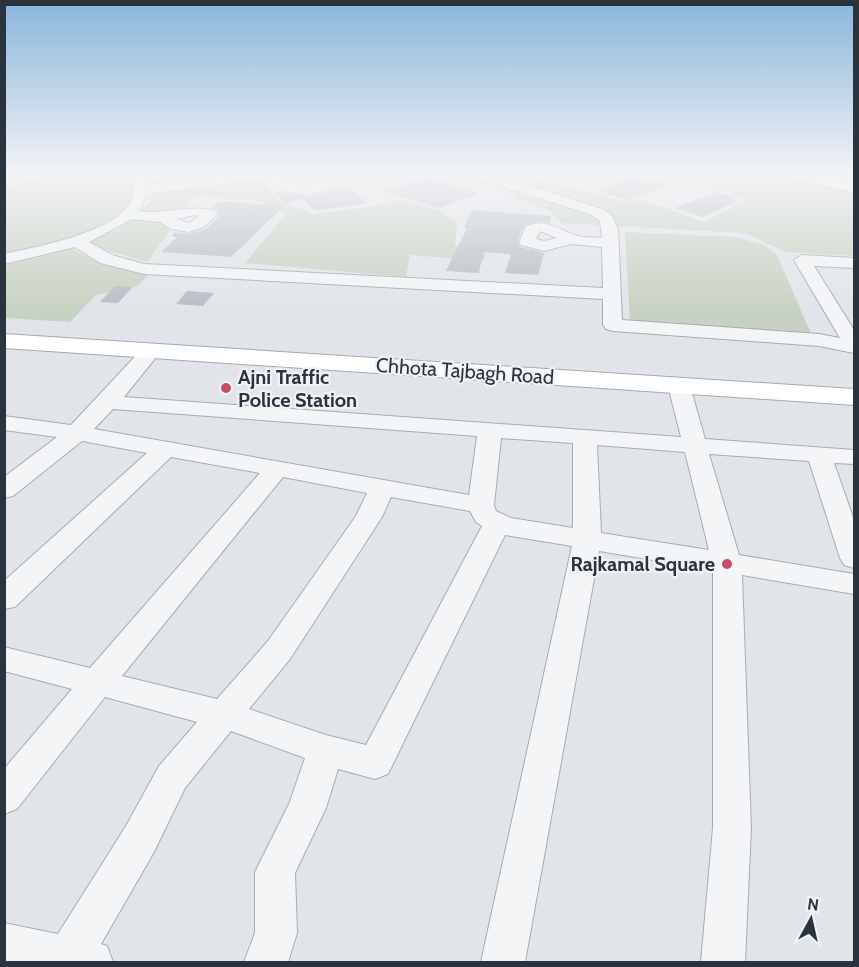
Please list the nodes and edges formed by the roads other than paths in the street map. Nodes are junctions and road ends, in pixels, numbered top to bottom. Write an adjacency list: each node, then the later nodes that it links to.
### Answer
1 (120, 219): 4 (street)
2 (607, 219): 5 (street)
3 (572, 239): 5 (street)
4 (77, 242): 6 (street); 8 (street)
5 (610, 243): 8 (street)
6 (4, 259)
7 (855, 263): 11 (street)
8 (611, 294): 11 (street)
9 (4, 330): 13 (main road)
10 (4, 341): 12 (main road, Chhota Tajbagh Road)
11 (855, 346)
12 (151, 351): 13 (main road, Chhota Tajbagh Road); 16 (street)
13 (678, 380): 14 (main road); 15 (main road, Chhota Tajbagh Road); 21 (street)
14 (855, 384)
15 (855, 397)
16 (108, 402): 18 (street); 19 (street)
17 (4, 423): 19 (street)
18 (490, 430): 20 (street); 29 (street)
19 (77, 433): 22 (street); 27 (street)
20 (585, 437): 21 (street); 30 (street)
21 (695, 445): 23 (street); 32 (street)
22 (165, 449): 25 (street); 34 (street)
23 (819, 454): 24 (street); 28 (street)
24 (855, 457)
25 (277, 469): 26 (street); 36 (street)
26 (382, 488): 29 (street); 37 (street)
27 (4, 490)
28 (847, 513): 31 (street)
29 (489, 514): 30 (street); 38 (street)
30 (587, 541): 32 (street); 43 (street)
31 (855, 558)
32 (727, 564): 33 (street); 44 (street)
33 (855, 584)
34 (4, 598)
35 (4, 660): 36 (street)
36 (97, 683): 37 (street); 39 (street)
37 (226, 715): 38 (street); 41 (street)
38 (326, 750): 42 (street)
39 (4, 797)
40 (4, 945): 41 (street)
41 (79, 960)
42 (266, 963)
43 (503, 963)
44 (723, 963)

